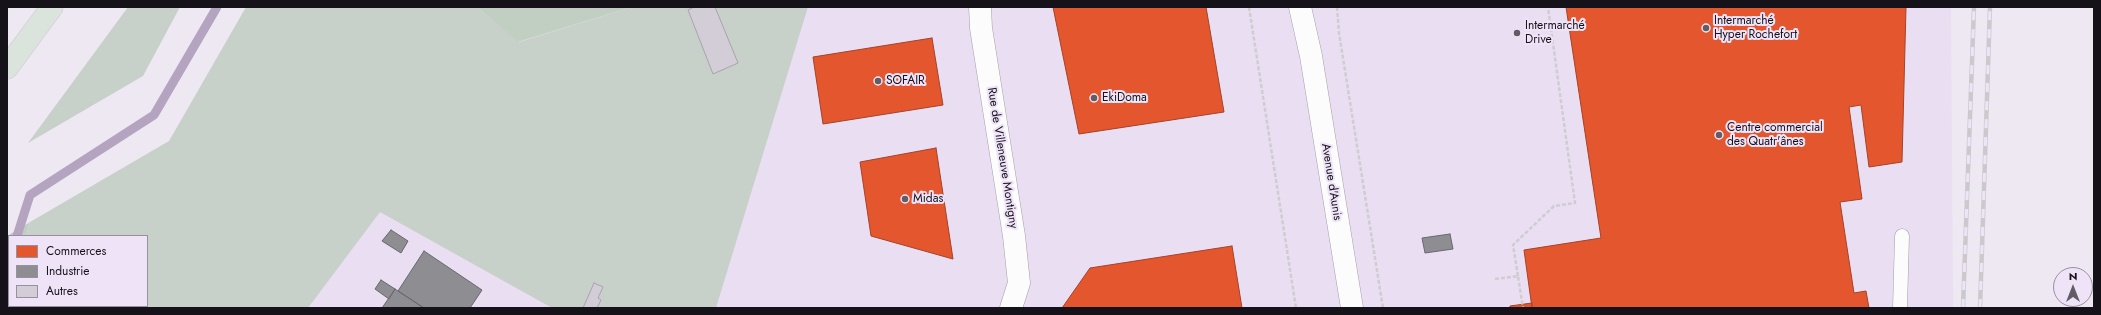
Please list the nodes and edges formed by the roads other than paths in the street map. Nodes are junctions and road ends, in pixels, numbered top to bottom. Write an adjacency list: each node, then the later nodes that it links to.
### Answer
1 (52, 7): 6 (main road)
2 (980, 7): 8 (main road, Rue de Villeneuve Montigny)
3 (1300, 7): 5 (main road, Avenue d'Aunis)
4 (1314, 7): 5 (main road, Avenue d'Aunis)
5 (1311, 56): 9 (main road, Avenue d'Aunis)
6 (7, 68)
7 (1902, 236): 10 (lane)
8 (1011, 308)
9 (1352, 308)
10 (1900, 308)

